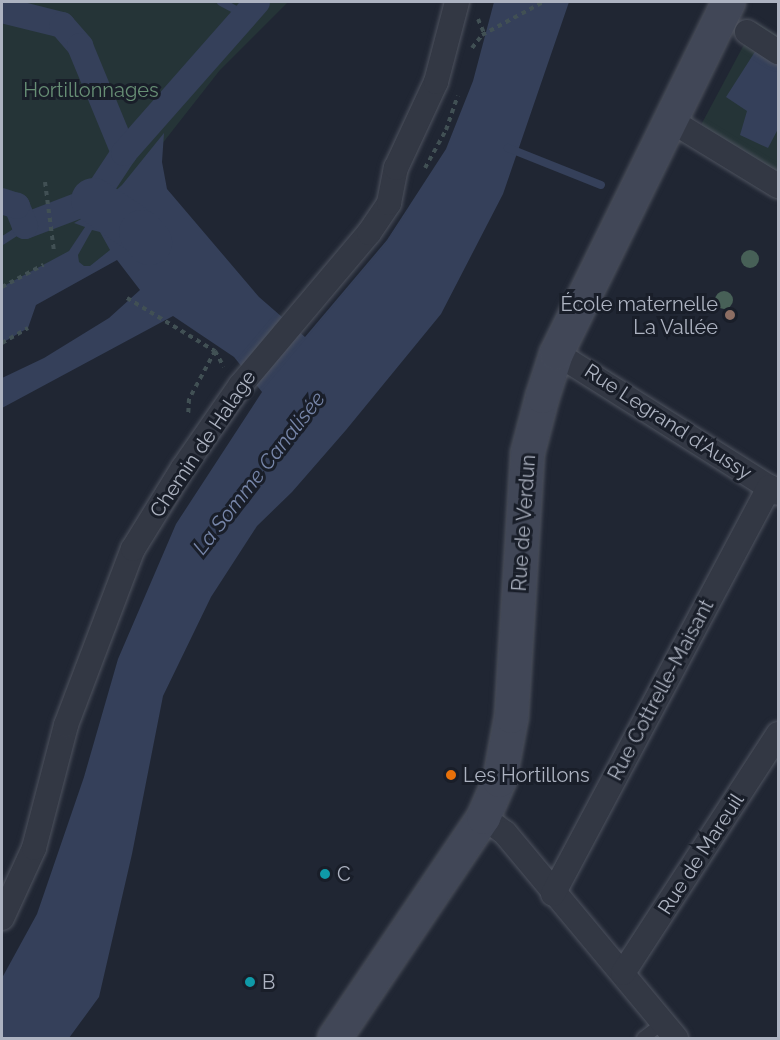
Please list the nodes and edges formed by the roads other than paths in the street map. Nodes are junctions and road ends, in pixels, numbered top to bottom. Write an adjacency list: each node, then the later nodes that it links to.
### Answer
1 (457, 2): 12 (street, Chemin de Halage)
2 (728, 2): 5 (street, Rue de Verdun)
3 (747, 32): 4 (street)
4 (778, 52)
5 (670, 120): 6 (street); 7 (street, Rue de Verdun)
6 (778, 186)
7 (556, 353): 8 (street, Rue Legrand d'Aussy); 10 (street, Rue de Verdun)
8 (774, 490): 11 (street, Rue Cottrelle-Maisant)
9 (778, 734): 13 (street, Rue de Mareuil)
10 (483, 817): 11 (street); 15 (street, Rue de Verdun)
11 (553, 894): 13 (street)
12 (2, 918)
13 (623, 973): 14 (street)
14 (670, 1031): 16 (lane)
15 (334, 1038)
16 (643, 1038)

